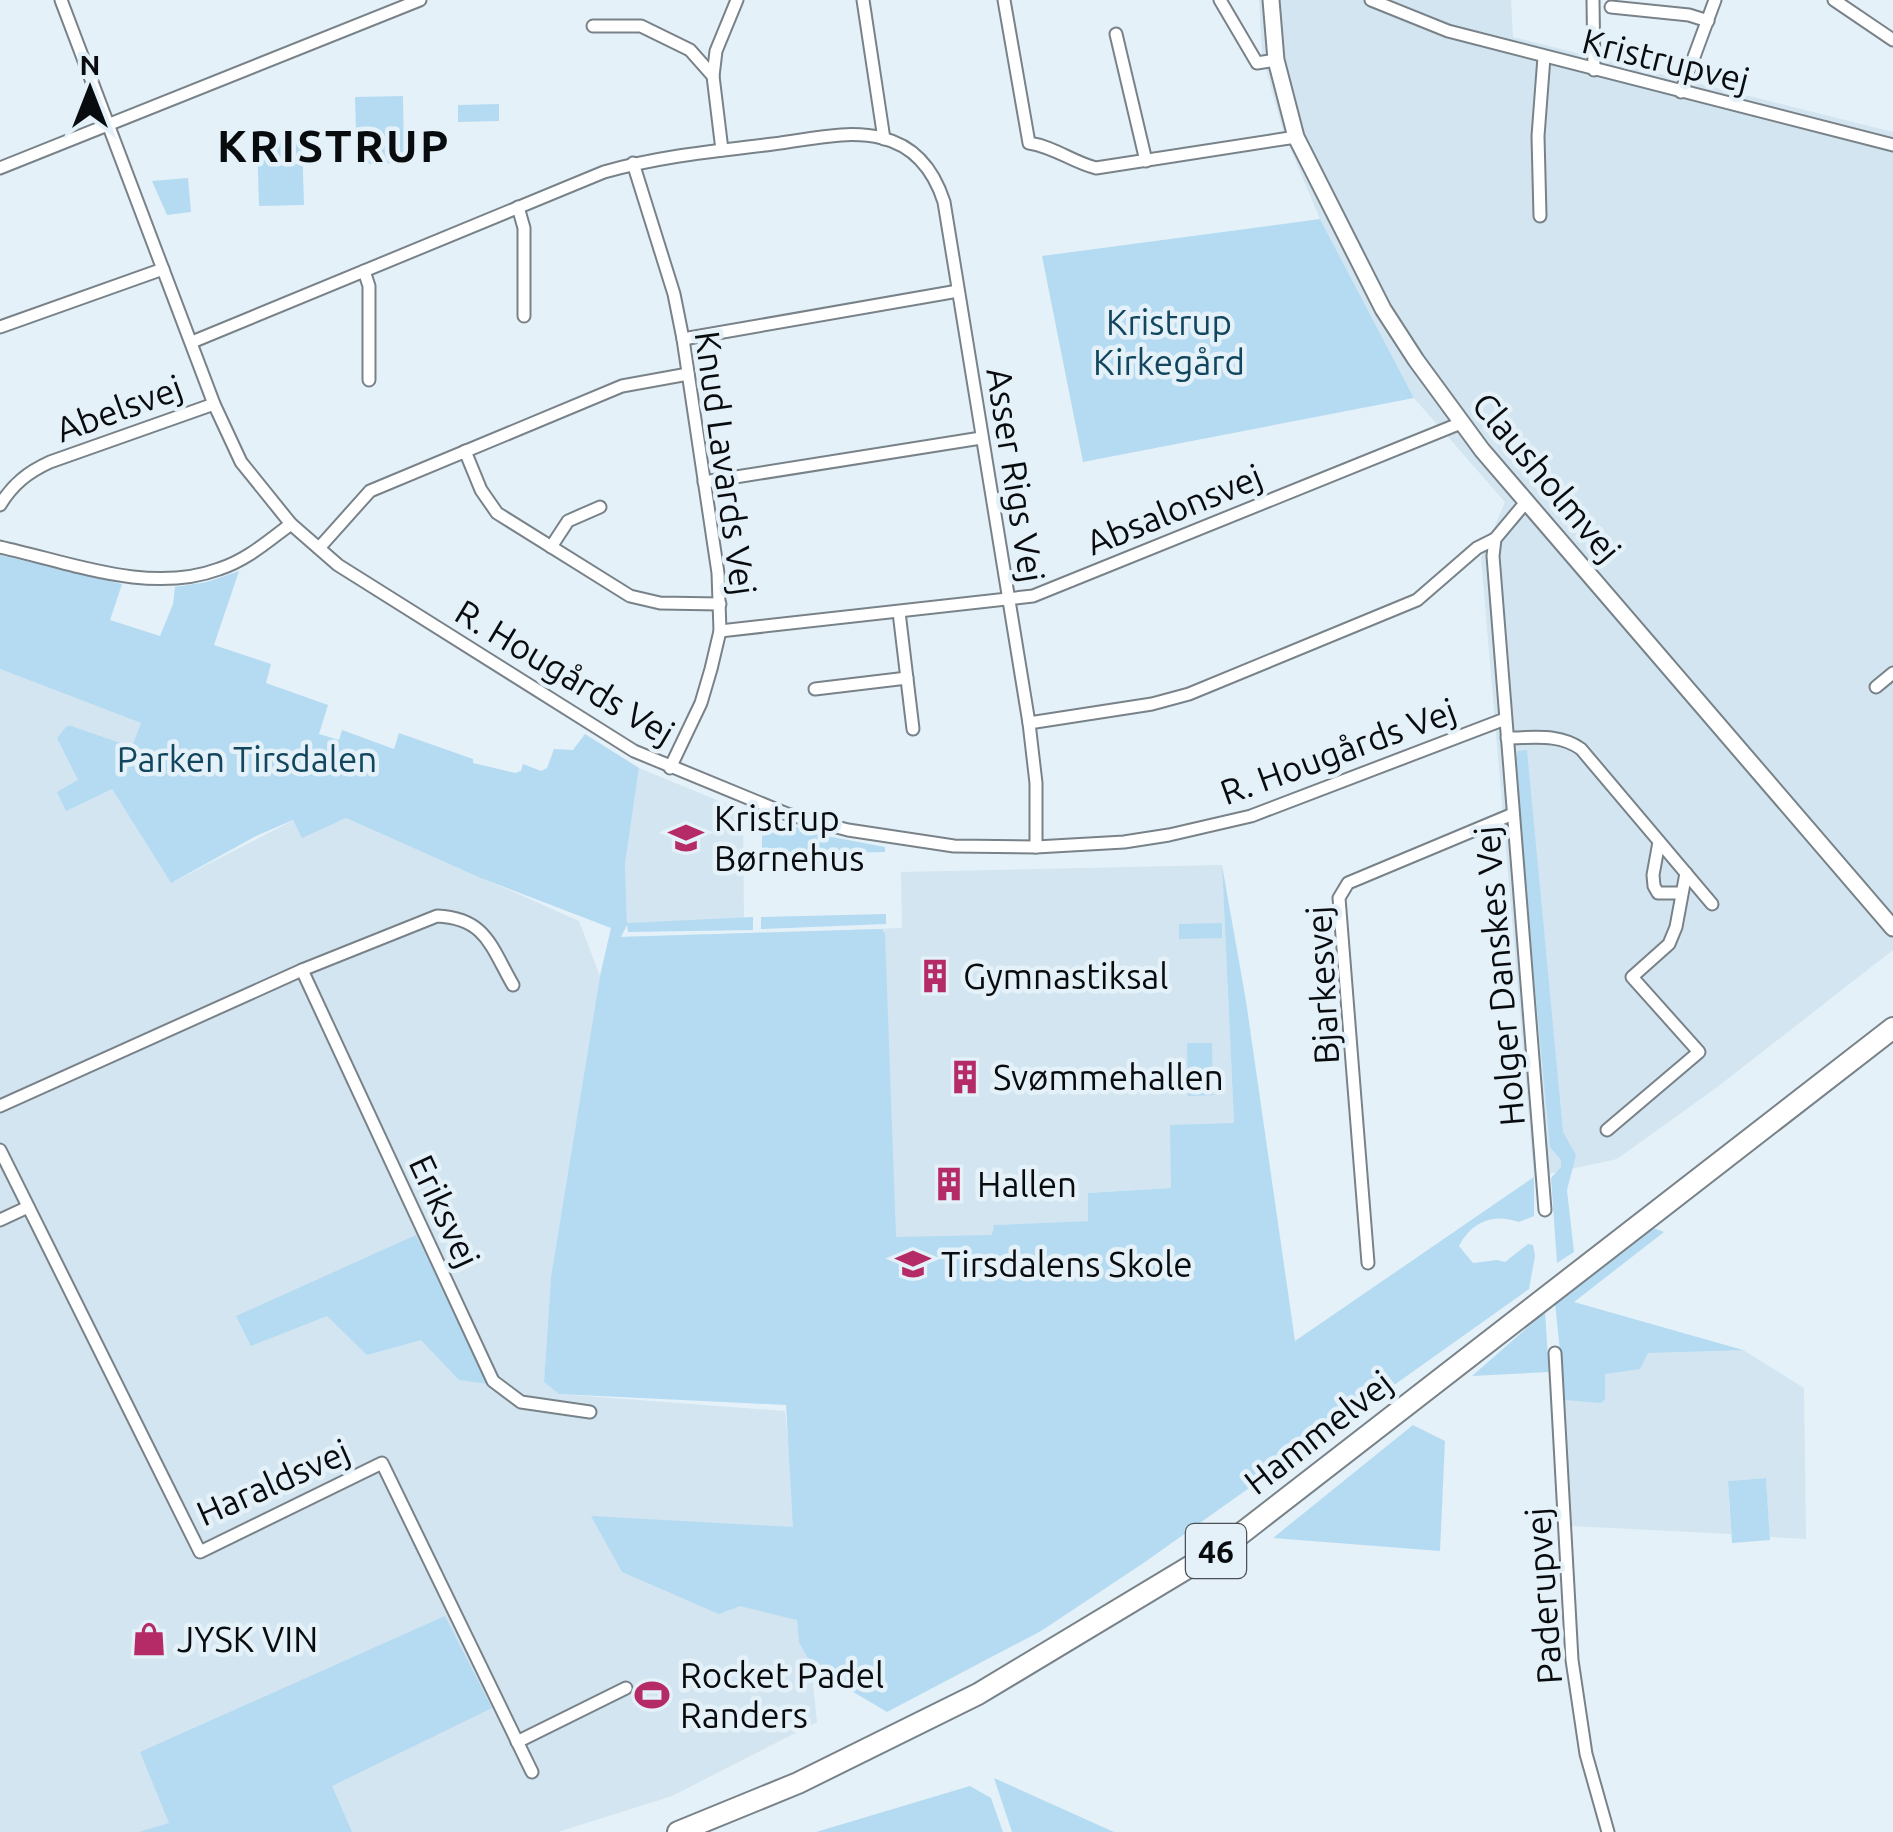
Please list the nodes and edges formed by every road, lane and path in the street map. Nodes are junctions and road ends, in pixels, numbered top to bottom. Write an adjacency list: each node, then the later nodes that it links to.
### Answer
1 (61, 0): 22 (street, R. Hougårds Vej)
2 (419, 0): 22 (street)
3 (737, 0): 20 (street)
4 (863, 0): 24 (street)
5 (1004, 0): 27 (street)
6 (1220, 0): 18 (street)
7 (1271, 0): 18 (street, Clausholmvej)
8 (1370, 0): 17 (street, Kristrupvej)
9 (1593, 0): 19 (street)
10 (1716, 0): 13 (street)
11 (1834, 0): 16 (street)
12 (1611, 7): 13 (street)
13 (1708, 21): 21 (street)
14 (593, 26): 20 (street)
15 (1116, 34): 27 (street)
16 (1893, 40)
17 (1544, 57): 19 (street, Kristrupvej); 31 (street)
18 (1276, 60): 23 (street, Clausholmvej)
19 (1594, 70): 21 (street, Kristrupvej)
20 (712, 76): 26 (street)
21 (1681, 92): 25 (street, Kristrupvej)
22 (108, 126): 29 (street); 32 (street, R. Hougårds Vej)
23 (1296, 137): 27 (street); 42 (street, Clausholmvej)
24 (884, 138): 26 (street); 34 (street, Asser Rigs Vej)
25 (1893, 145)
26 (722, 150): 28 (street)
27 (1146, 161)
28 (633, 163): 30 (street); 37 (street, Knud Lavards Vej)
29 (0, 168)
30 (518, 207): 33 (street); 35 (street)
31 (1540, 216)
32 (162, 268): 36 (street); 38 (street, R. Hougårds Vej)
33 (364, 270): 38 (street); 40 (street)
34 (958, 291): 37 (street); 43 (street, Asser Rigs Vej)
35 (524, 316)
36 (0, 327)
37 (684, 339): 39 (street, Knud Lavards Vej)
38 (192, 342): 41 (street, R. Hougårds Vej)
39 (688, 374): 44 (street); 45 (street, Knud Lavards Vej)
40 (369, 380)
41 (214, 404): 47 (street, Abelsvej); 49 (street, R. Hougårds Vej)
42 (1461, 423): 46 (street, Clausholmvej); 54 (street, Absalonsvej)
43 (981, 438): 45 (street); 54 (street, Asser Rigs Vej)
44 (465, 450): 52 (street); 53 (street)
45 (704, 482): 55 (street, Knud Lavards Vej)
46 (1526, 502): 50 (street); 73 (street, Clausholmvej)
47 (0, 504)
48 (600, 507): 52 (street)
49 (291, 524): 51 (street); 53 (street, R. Hougårds Vej)
50 (1496, 539): 62 (street, Holger Danskes Vej); 63 (street)
51 (0, 546)
52 (551, 547): 55 (street)
53 (319, 548): 66 (street, R. Hougårds Vej)
54 (1008, 601): 56 (street, Absalonsvej); 63 (street, Asser Rigs Vej)
55 (720, 604): 57 (street, Knud Lavards Vej)
56 (900, 612): 57 (street, Absalonsvej); 59 (street)
57 (720, 631): 66 (street, Knud Lavards Vej)
58 (1893, 673): 61 (street)
59 (907, 678): 60 (street); 64 (street)
60 (815, 688)
61 (1876, 688)
62 (1505, 719): 65 (street, Holger Danskes Vej); 69 (street, R. Hougårds Vej)
63 (1029, 722): 69 (street, Asser Rigs Vej)
64 (913, 729)
65 (1507, 738): 67 (street, Holger Danskes Vej); 68 (street)
66 (670, 768): 69 (street, R. Hougårds Vej)
67 (1513, 814): 81 (street, Holger Danskes Vej); 83 (street, Bjarkesvej)
68 (1659, 842): 70 (street); 71 (street)
69 (1036, 847)
70 (1686, 873): 71 (street); 72 (street)
71 (1680, 893): 78 (street)
72 (1712, 904)
73 (1893, 928)
74 (302, 970): 75 (street); 77 (street); 85 (street, Eriksvej)
75 (514, 984)
76 (1893, 1028): 89 (highway, Hammelvej / 46)
77 (0, 1106)
78 (1607, 1130)
79 (0, 1150): 80 (street, Haraldsvej)
80 (28, 1207): 82 (street); 87 (street, Haraldsvej)
81 (1545, 1210)
82 (0, 1220)
83 (1368, 1264)
84 (1555, 1353): 90 (street, Paderupvej)
85 (590, 1412)
86 (626, 1688): 87 (street)
87 (517, 1742): 88 (street, Haraldsvej)
88 (532, 1772)
89 (678, 1832)
90 (1608, 1832)

